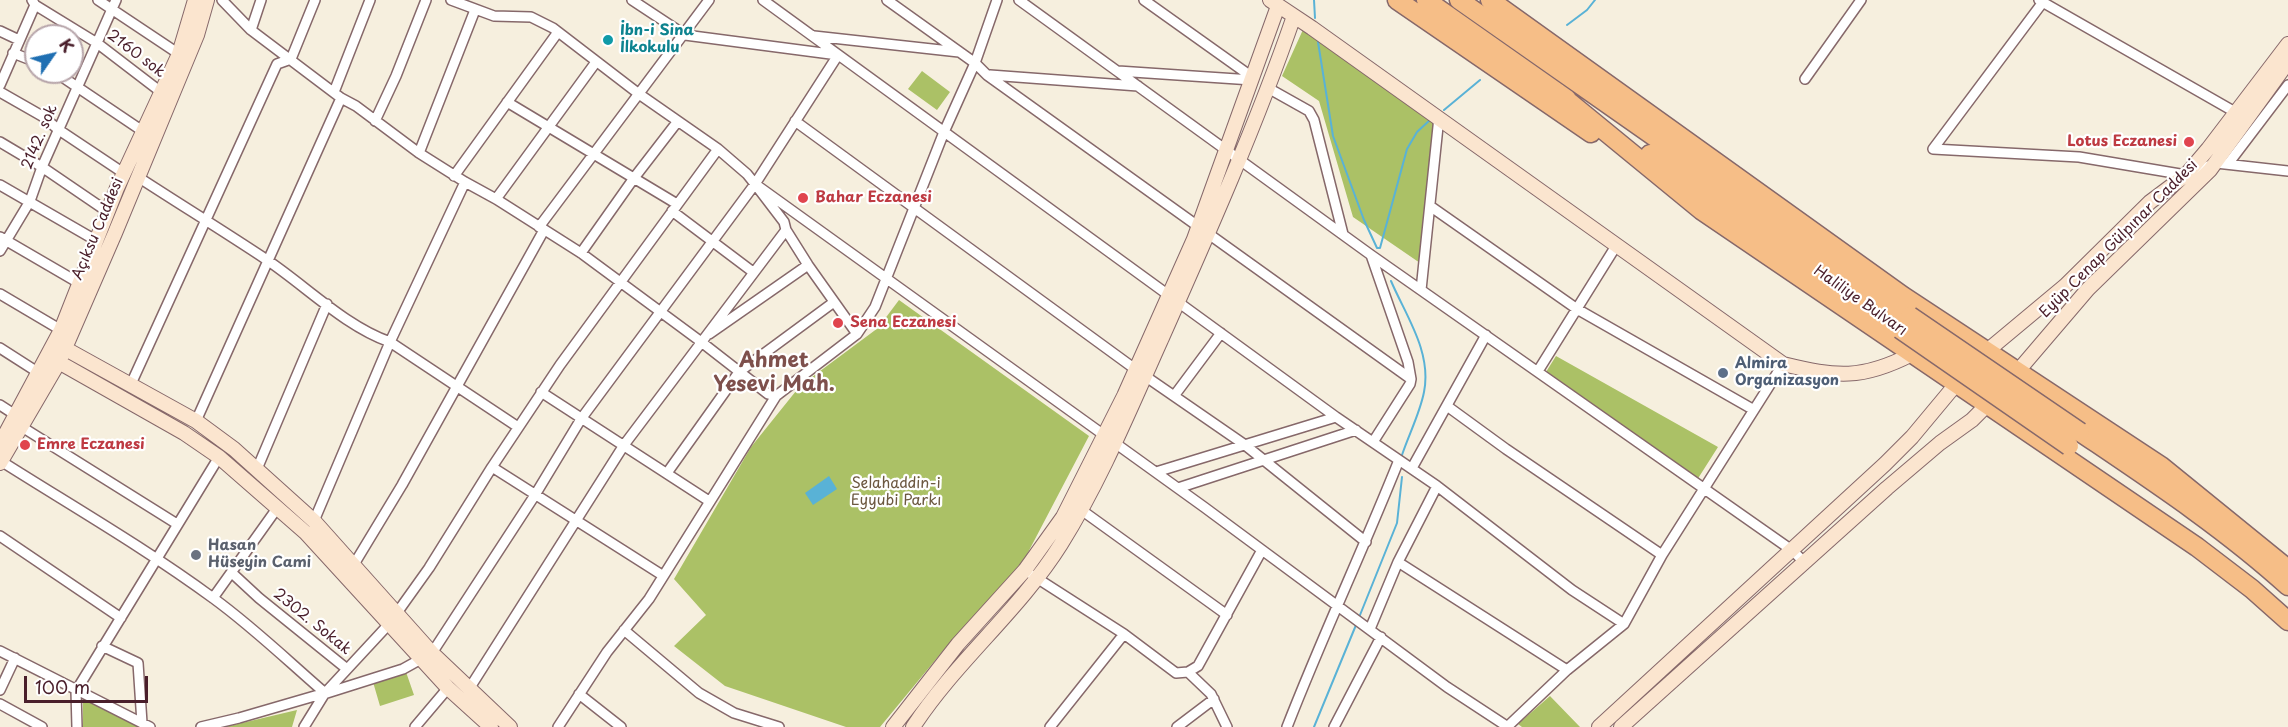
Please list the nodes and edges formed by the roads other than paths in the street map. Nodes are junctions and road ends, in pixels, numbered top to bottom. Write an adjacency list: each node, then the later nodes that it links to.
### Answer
1 (98, 0): 25 (street)
2 (195, 0): 38 (main road, Açıksu Caddesi)
3 (207, 0): 80 (main road, Açıksu Caddesi)
4 (222, 0): 28 (street)
5 (261, 0): 28 (street)
6 (315, 0): 41 (street)
7 (370, 0): 60 (street)
8 (426, 0): 64 (street)
9 (451, 0): 26 (street)
10 (632, 0): 31 (street)
11 (710, 0): 31 (street)
12 (763, 0): 32 (street)
13 (887, 0): 36 (street)
14 (997, 0): 44 (street)
15 (1019, 0): 45 (street)
16 (1144, 0): 47 (street)
17 (1397, 0): 92 (highway)
18 (1426, 0): 58 (highway, Haliliye Bulvarı)
19 (1459, 0): 48 (highway, Haliliye Bulvarı)
20 (1490, 0): 71 (highway)
21 (1861, 0): 49 (street)
22 (2041, 1): 62 (street); 81 (street)
23 (33, 2): 33 (street); 34 (street, 2160 sok)
24 (1274, 3): 27 (main road); 47 (main road)
25 (114, 4): 34 (street, 2142. sok); 38 (street)
26 (476, 10): 30 (street); 74 (street)
27 (1294, 16): 55 (main road); 63 (main road)
28 (251, 30): 41 (street)
29 (0, 31): 33 (street)
30 (558, 32): 42 (street); 61 (street)
31 (685, 35): 39 (street); 59 (street)
32 (812, 36): 36 (street); 39 (street)
33 (19, 40): 37 (street)
34 (97, 43): 53 (street, 2142. sok); 57 (street, 2160 sok)
35 (2288, 44): 62 (main road)
36 (961, 52): 44 (street)
37 (13, 53): 40 (street); 50 (street)
38 (178, 54): 57 (main road, Açıksu Caddesi)
39 (838, 55): 66 (street); 70 (street)
40 (24, 57)
41 (291, 59): 60 (street); 94 (street)
42 (596, 62): 59 (street); 67 (street)
43 (2288, 62): 77 (main road, Eyüp Cenap Gülpınar Caddesi)
44 (975, 63): 46 (street); 70 (street)
45 (1118, 71): 47 (street); 54 (street)
46 (987, 75): 54 (street); 96 (street)
47 (1252, 79): 76 (main road)
48 (1570, 79): 71 (highway); 119 (highway, Haliliye Bulvarı)
49 (1805, 79)
50 (0, 84)
51 (75, 84): 53 (street)
52 (2288, 85): 77 (street)
53 (78, 86): 68 (street, 2142. sok); 69 (street)
54 (1138, 86): 76 (street)
55 (1268, 88): 76 (main road); 98 (street)
56 (0, 92): 68 (street)
57 (162, 92): 69 (main road, Açıksu Caddesi)
58 (1557, 92): 92 (highway); 119 (highway, Haliliye Bulvarı)
59 (639, 94): 65 (street); 75 (street)
60 (337, 95): 64 (street); 106 (street)
61 (507, 102): 67 (street); 82 (street)
62 (2235, 112): 81 (main road)
63 (1438, 117): 89 (street); 102 (main road)
64 (375, 121): 74 (street)
65 (678, 121): 73 (street); 83 (street)
66 (795, 121): 85 (street); 90 (street)
67 (549, 127): 75 (street); 87 (street)
68 (59, 130): 78 (street, 2142. sok); 80 (street)
69 (144, 132): 80 (main road, Açıksu Caddesi)
70 (944, 132): 90 (street); 114 (street)
71 (1684, 141): 127 (highway)
72 (0, 142): 78 (street)
73 (718, 149): 85 (street); 91 (street)
74 (418, 153): 82 (street)
75 (593, 154): 83 (street); 95 (street)
76 (1233, 155): 96 (main road); 98 (street)
77 (2222, 164): 79 (street); 81 (street); 133 (main road, Eyüp Cenap Gülpınar Caddesi)
78 (42, 167): 88 (street, 2142. sok); 93 (street)
79 (2288, 171)
80 (132, 175): 93 (main road, Açıksu Caddesi); 94 (street); 123 (main road, Açıksu Caddesi)
81 (2186, 175): 127 (main road)
82 (454, 176): 84 (street)
83 (634, 178): 91 (street); 104 (street)
84 (465, 182): 87 (street); 125 (street)
85 (755, 184): 97 (street); 101 (street); 109 (street)
86 (0, 185): 88 (street)
87 (496, 199): 95 (street)
88 (30, 201): 99 (street, 2142. sok); 100 (street)
89 (1430, 206): 112 (street); 117 (street)
90 (915, 207): 109 (street); 135 (street)
91 (675, 208): 101 (street); 110 (street)
92 (1701, 210): 128 (highway)
93 (108, 212): 100 (main road, Açıksu Caddesi)
94 (206, 222): 106 (street); 138 (street)
95 (542, 229): 104 (street); 139 (street)
96 (1203, 229): 114 (main road); 136 (street)
97 (786, 230): 107 (street); 108 (street)
98 (1343, 234): 105 (street)
99 (3, 239): 103 (street, 2142. sok); 111 (street)
100 (97, 241): 111 (main road, Açıksu Caddesi)
101 (713, 242): 108 (street); 118 (street)
102 (1616, 246): 117 (street); 130 (main road)
103 (0, 251)
104 (581, 253): 110 (street)
105 (1371, 255): 112 (street); 136 (street)
106 (267, 260): 116 (street); 150 (street)
107 (808, 265): 115 (street); 124 (street)
108 (753, 272): 124 (street)
109 (886, 278): 121 (street); 153 (street)
110 (621, 281): 118 (street); 140 (street)
111 (80, 284): 123 (main road, Açıksu Caddesi)
112 (1421, 290): 122 (street)
113 (0, 294): 123 (street)
114 (1174, 298): 120 (street); 135 (main road)
115 (834, 302): 121 (street); 132 (street)
116 (327, 304): 125 (street); 165 (street)
117 (1577, 309): 131 (street); 146 (street)
118 (659, 312): 124 (street); 148 (street)
119 (1905, 322): 154 (highway, Haliliye Bulvarı, bridge)
120 (1221, 333): 142 (street); 147 (street)
121 (857, 334): 141 (street)
122 (1486, 335): 131 (street); 145 (street)
123 (60, 340): 129 (main road, Açıksu Caddesi); 138 (main road)
124 (700, 341): 132 (street); 157 (street)
125 (390, 342): 139 (street); 176 (street)
126 (0, 348): 134 (street)
127 (1986, 351): 133 (highway); 137 (main road)
128 (1912, 354): 130 (main road); 137 (highway)
129 (53, 359): 134 (main road, Açıksu Caddesi); 149 (main road, Açıksu Caddesi); 159 (main road)
130 (1783, 364): 146 (street)
131 (1538, 371): 170 (street)
132 (739, 372): 141 (street); 167 (street)
133 (2018, 372): 144 (main road, Eyüp Cenap Gülpınar Caddesi); 187 (highway)
134 (39, 373): 149 (main road, Açıksu Caddesi)
135 (1140, 373): 142 (street); 153 (main road)
136 (1411, 379): 155 (street)
137 (1957, 383): 144 (highway); 181 (main road)
138 (130, 384): 150 (main road)
139 (456, 387): 151 (street); 186 (street)
140 (541, 392): 148 (street); 151 (street)
141 (776, 396): 172 (street)
142 (1174, 396): 158 (street)
143 (0, 405): 149 (street)
144 (1988, 405): 185 (main road, Eyüp Cenap Gülpınar Caddesi); 199 (highway)
145 (1447, 406): 164 (street); 182 (street)
146 (1754, 410): 170 (street)
147 (1336, 417): 152 (street); 158 (street)
148 (581, 419): 157 (street); 171 (street)
149 (19, 421): 156 (main road, Açıksu Caddesi); 162 (main road, Açıksu Caddesi); 177 (street)
150 (196, 421): 165 (main road)
151 (518, 427): 163 (street)
152 (1356, 430): 155 (street); 160 (street)
153 (1108, 439): 166 (street); 174 (main road); 188 (main road)
154 (2075, 439): 192 (highway, Haliliye Bulvarı); 195 (highway, Haliliye Bulvarı)
155 (1373, 442): 161 (street)
156 (0, 444)
157 (624, 445): 167 (street); 175 (street)
158 (1245, 445): 160 (street); 166 (street)
159 (219, 457): 173 (main road); 177 (street)
160 (1264, 460): 169 (street); 179 (street)
161 (1399, 460): 164 (street); 179 (street)
162 (0, 462): 183 (street)
163 (492, 467): 171 (street); 198 (street)
164 (1412, 468): 168 (street)
165 (257, 469): 176 (main road)
166 (1156, 472): 169 (street)
167 (667, 473): 172 (street)
168 (1437, 486): 184 (street); 200 (street)
169 (1178, 488): 180 (street)
170 (1705, 489): 181 (street); 182 (street)
171 (535, 495): 175 (street); 207 (street)
172 (709, 501): 190 (street)
173 (278, 507): 189 (street); 198 (main road)
174 (1080, 509): 191 (main road); 196 (street)
175 (578, 520): 190 (street); 213 (street)
176 (314, 521): 186 (main road)
177 (177, 524): 183 (street)
178 (0, 536): 197 (street)
179 (1366, 542): 194 (street)
180 (1262, 550): 194 (street); 196 (street)
181 (1793, 551): 185 (street); 239 (main road)
182 (1662, 555): 200 (street)
183 (155, 559): 193 (street); 197 (street)
184 (1398, 561): 201 (street); 210 (street)
185 (1804, 562): 240 (main road, Eyüp Cenap Gülpınar Caddesi)
186 (353, 566): 198 (main road)
187 (2288, 569)
188 (1025, 570): 191 (street); 231 (main road)
189 (232, 573): 193 (street); 209 (street, 2302. Sokak)
190 (662, 575): 202 (street)
191 (1038, 579): 203 (street); 232 (main road)
192 (2288, 586)
193 (213, 598): 216 (street)
194 (1337, 603): 201 (street); 236 (street)
195 (2288, 610)
196 (1227, 615): 211 (street)
197 (121, 618): 205 (street)
198 (392, 620): 207 (main road); 209 (street)
199 (2288, 621)
200 (1624, 624): 210 (street)
201 (1367, 626): 204 (street)
202 (624, 630): 217 (street); 230 (street)
203 (1124, 634): 211 (street); 233 (street)
204 (1381, 637): 237 (street); 238 (street)
205 (102, 646): 215 (street); 220 (street)
206 (0, 651): 208 (street)
207 (427, 656): 212 (main road); 213 (main road); 216 (street)
208 (15, 658): 214 (street); 215 (street)
209 (347, 669): 216 (street)
210 (1567, 670): 238 (street)
211 (1188, 672): 218 (street)
212 (448, 688): 225 (street); 226 (main road)
213 (469, 689): 227 (main road)
214 (0, 690)
215 (76, 691): 220 (street); 222 (street)
216 (324, 693): 223 (street); 224 (street)
217 (579, 694): 228 (street); 229 (street)
218 (1214, 699): 234 (street); 235 (street)
219 (0, 704): 221 (street)
220 (146, 725)
221 (42, 727)
222 (77, 727)
223 (201, 727)
224 (304, 727)
225 (415, 727)
226 (491, 727)
227 (510, 727)
228 (558, 727)
229 (621, 727)
230 (778, 727)
231 (893, 727)
232 (912, 727)
233 (1050, 727)
234 (1176, 727)
235 (1227, 727)
236 (1287, 727)
237 (1334, 727)
238 (1508, 727)
239 (1599, 727)
240 (1621, 727)

